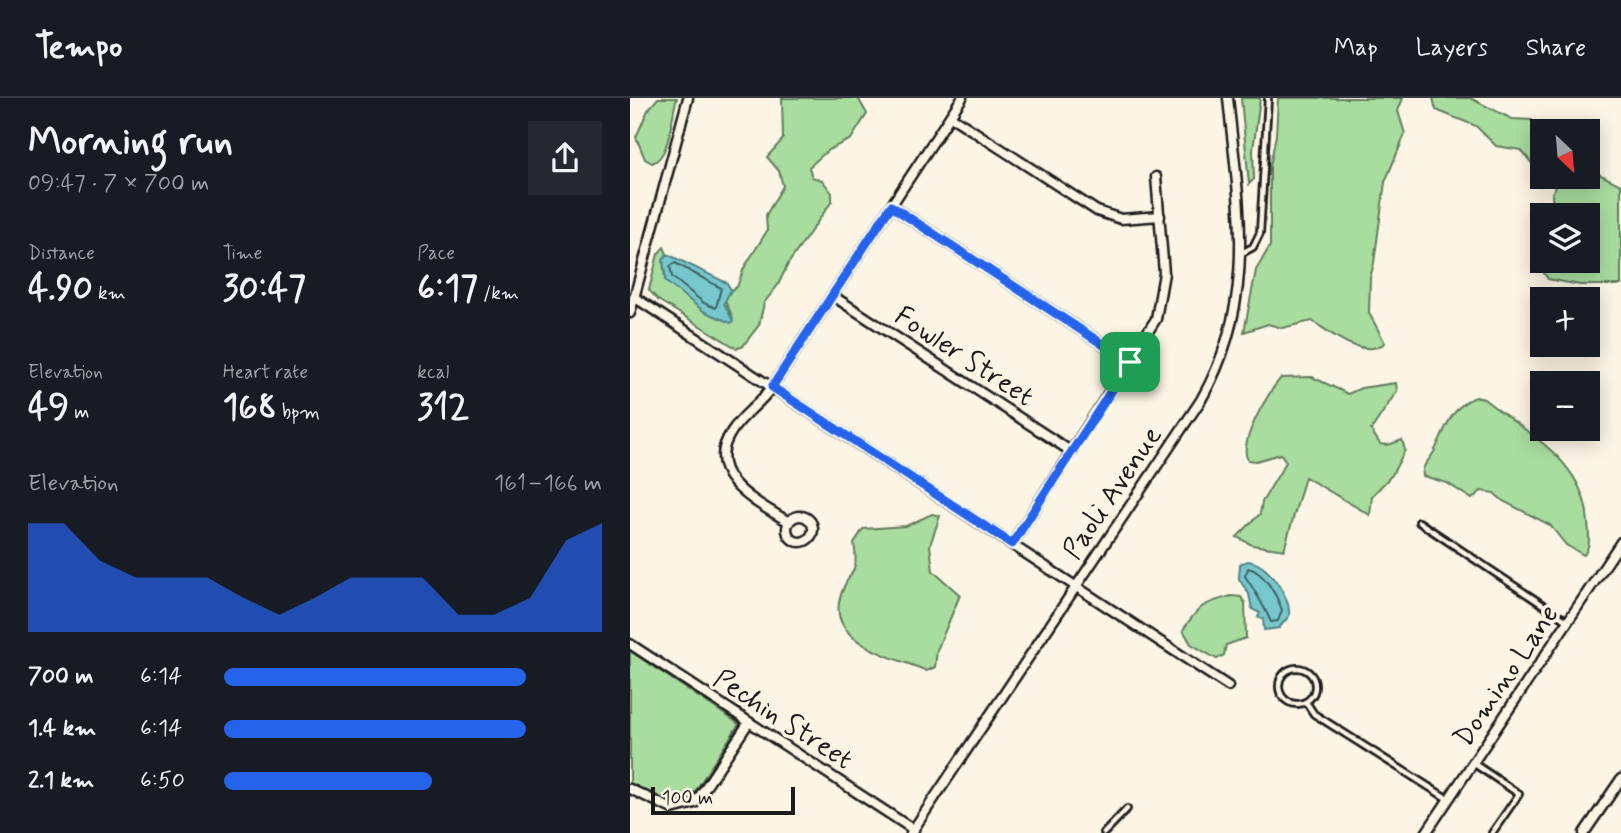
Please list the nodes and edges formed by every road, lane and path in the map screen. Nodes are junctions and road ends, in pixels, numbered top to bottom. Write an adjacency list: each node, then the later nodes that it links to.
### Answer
1 (688, 98): 11 (street)
2 (962, 98): 5 (street)
3 (1228, 98): 9 (street, Paoli Avenue)
4 (1268, 98): 9 (lane)
5 (950, 116): 7 (street); 8 (street)
6 (1156, 177): 8 (street)
7 (891, 206): 10 (street); 13 (street)
8 (1160, 216): 13 (street)
9 (1242, 253): 20 (street, Paoli Avenue)
10 (833, 296): 14 (street); 15 (street, Fowler Street)
11 (634, 298): 12 (street); 14 (street)
12 (630, 313)
13 (1130, 362): 15 (street)
14 (772, 387): 16 (street); 19 (street)
15 (1072, 452): 19 (street)
16 (789, 522)
17 (1419, 522): 21 (lane)
18 (1621, 542): 21 (street, Domino Lane)
19 (1012, 544): 20 (street)
20 (1075, 587): 23 (street); 31 (street, Paoli Avenue)
21 (1567, 622): 26 (street, Domino Lane)
22 (630, 644): 25 (street, Pechin Street)
23 (1228, 686)
24 (1306, 702): 24 (lane); 29 (lane)
25 (749, 722): 28 (street); 31 (street, Pechin Street)
26 (1473, 763): 29 (street, Domino Lane); 34 (lane)
27 (1621, 779): 35 (street)
28 (630, 789)
29 (1449, 799): 33 (street, Domino Lane)
30 (1127, 809): 32 (lane)
31 (913, 831)
32 (1104, 833)
33 (1426, 833)
34 (1492, 833)
35 (1584, 833)

